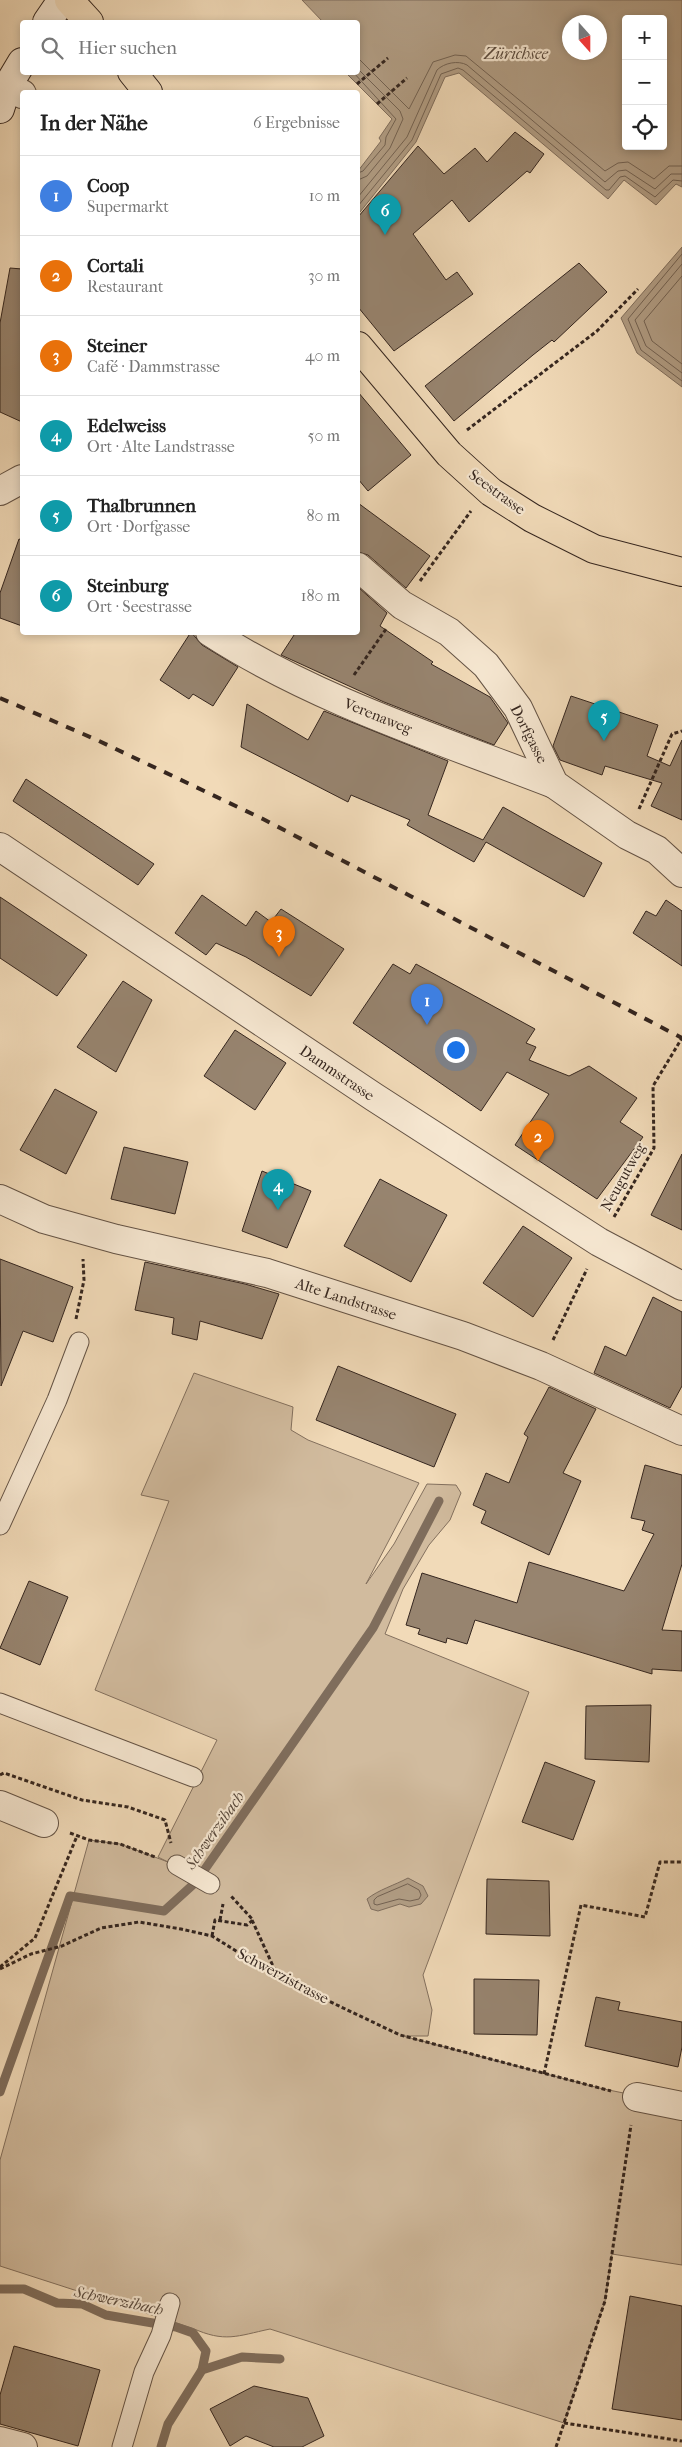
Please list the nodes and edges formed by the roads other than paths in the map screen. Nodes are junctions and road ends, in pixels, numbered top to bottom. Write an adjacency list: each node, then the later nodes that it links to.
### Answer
1 (62, 0): 3 (street)
2 (69, 0): 4 (main road)
3 (48, 20)
4 (87, 20)
5 (20, 65): 8 (street)
6 (134, 75): 7 (main road)
7 (146, 90)
8 (14, 98)
9 (360, 348): 11 (main road, Seestrasse)
10 (360, 569): 13 (street, Dorfgasse)
11 (682, 572)
12 (215, 635): 13 (street, Verenaweg)
13 (554, 784): 15 (street)
14 (0, 847): 17 (street, Dammstrasse)
15 (682, 873)
16 (0, 1199): 19 (street, Alte Landstrasse)
17 (682, 1286)
18 (78, 1342): 20 (lane)
19 (682, 1431)
20 (0, 1525)
21 (0, 1703): 22 (lane)
22 (193, 1777)
23 (0, 1806): 24 (street)
24 (44, 1823)
25 (177, 1865): 26 (lane)
26 (210, 1884)
27 (682, 2106): 28 (street)
28 (635, 2108)
29 (170, 2303): 32 (lane)
30 (0, 2441): 31 (street)
31 (22, 2447)
32 (122, 2447)

